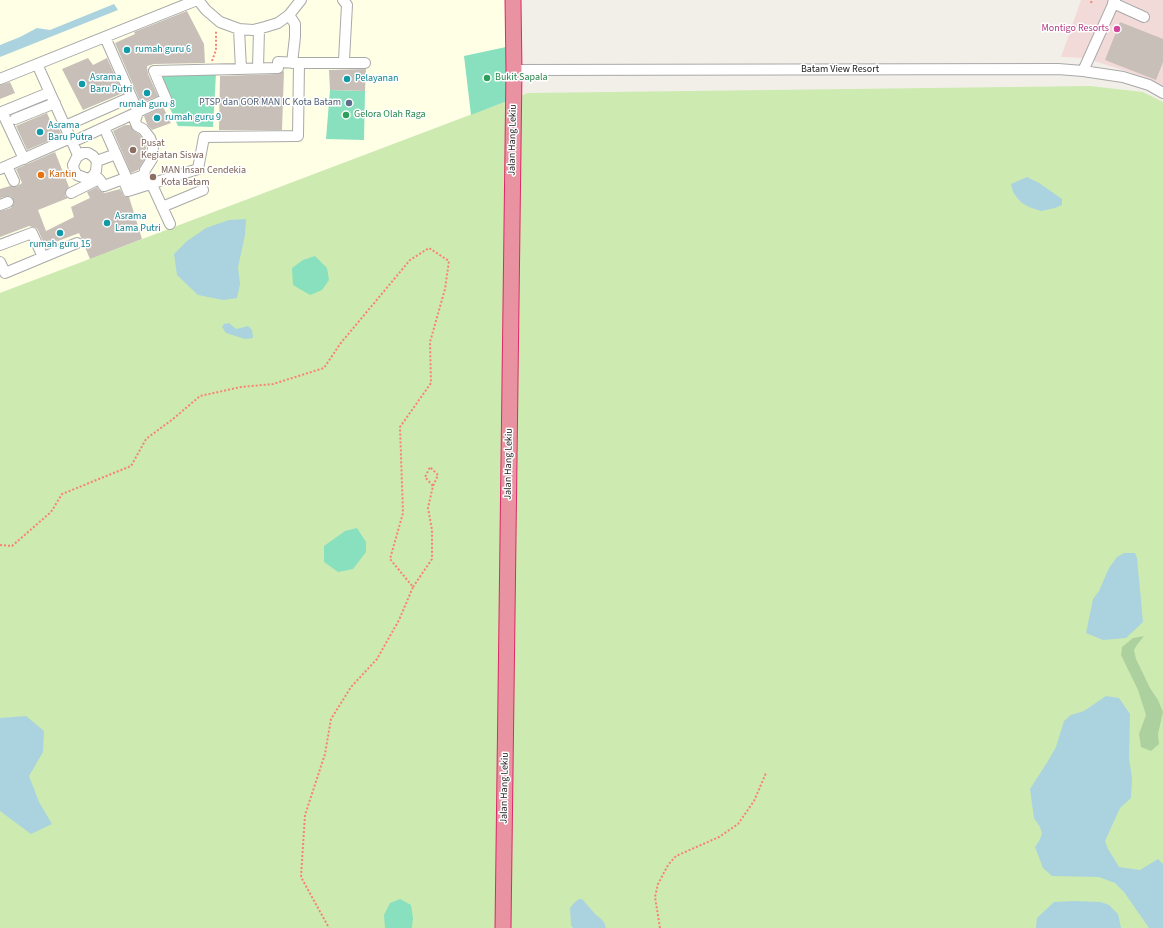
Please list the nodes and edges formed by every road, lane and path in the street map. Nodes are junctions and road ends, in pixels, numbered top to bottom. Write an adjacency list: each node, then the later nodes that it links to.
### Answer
1 (198, 0): 8 (street); 11 (street)
2 (301, 0): 6 (street)
3 (343, 0): 12 (street)
4 (513, 0): 19 (highway, Jalan Hang Lekiu)
5 (1114, 1): 7 (street); 20 (street)
6 (289, 15): 10 (street); 13 (street)
7 (1144, 17)
8 (220, 22): 9 (street); 18 (path)
9 (240, 29): 10 (street); 17 (street)
10 (258, 29): 16 (street)
11 (105, 37): 15 (street); 24 (street)
12 (344, 60)
13 (296, 63): 14 (street); 16 (street); 36 (street)
14 (365, 63)
15 (37, 64): 21 (street); 25 (street)
16 (258, 68): 17 (street)
17 (241, 69): 18 (street)
18 (209, 70): 26 (street)
19 (514, 70): 20 (street, Batam View Resort); 52 (highway, Jalan Hang Lekiu)
20 (1083, 71): 22 (street, Batam View Resort)
21 (0, 79)
22 (1163, 93)
23 (46, 94): 33 (street)
24 (132, 97): 26 (street); 28 (street)
25 (55, 103): 27 (street); 28 (street)
26 (138, 112): 30 (street); 36 (street)
27 (15, 119)
28 (65, 126): 30 (street)
29 (107, 134): 31 (street)
30 (72, 140): 32 (street); 33 (street)
31 (116, 154): 34 (street); 36 (street)
32 (78, 155): 34 (street); 34 (street)
33 (24, 159): 35 (street)
34 (97, 161)
35 (4, 167): 37 (street)
36 (146, 180): 39 (street); 40 (street)
37 (14, 181)
38 (203, 190): 40 (street)
39 (71, 193)
40 (162, 207): 41 (street)
41 (170, 224)
42 (77, 244): 44 (street)
43 (0, 245): 44 (street)
44 (43, 257): 46 (street)
45 (0, 262): 46 (street)
46 (2, 275)
47 (433, 486): 47 (path); 49 (path)
48 (0, 545): 49 (path)
49 (413, 587): 51 (path)
50 (766, 773): 53 (path)
51 (329, 928)
52 (503, 928)
53 (660, 928)

